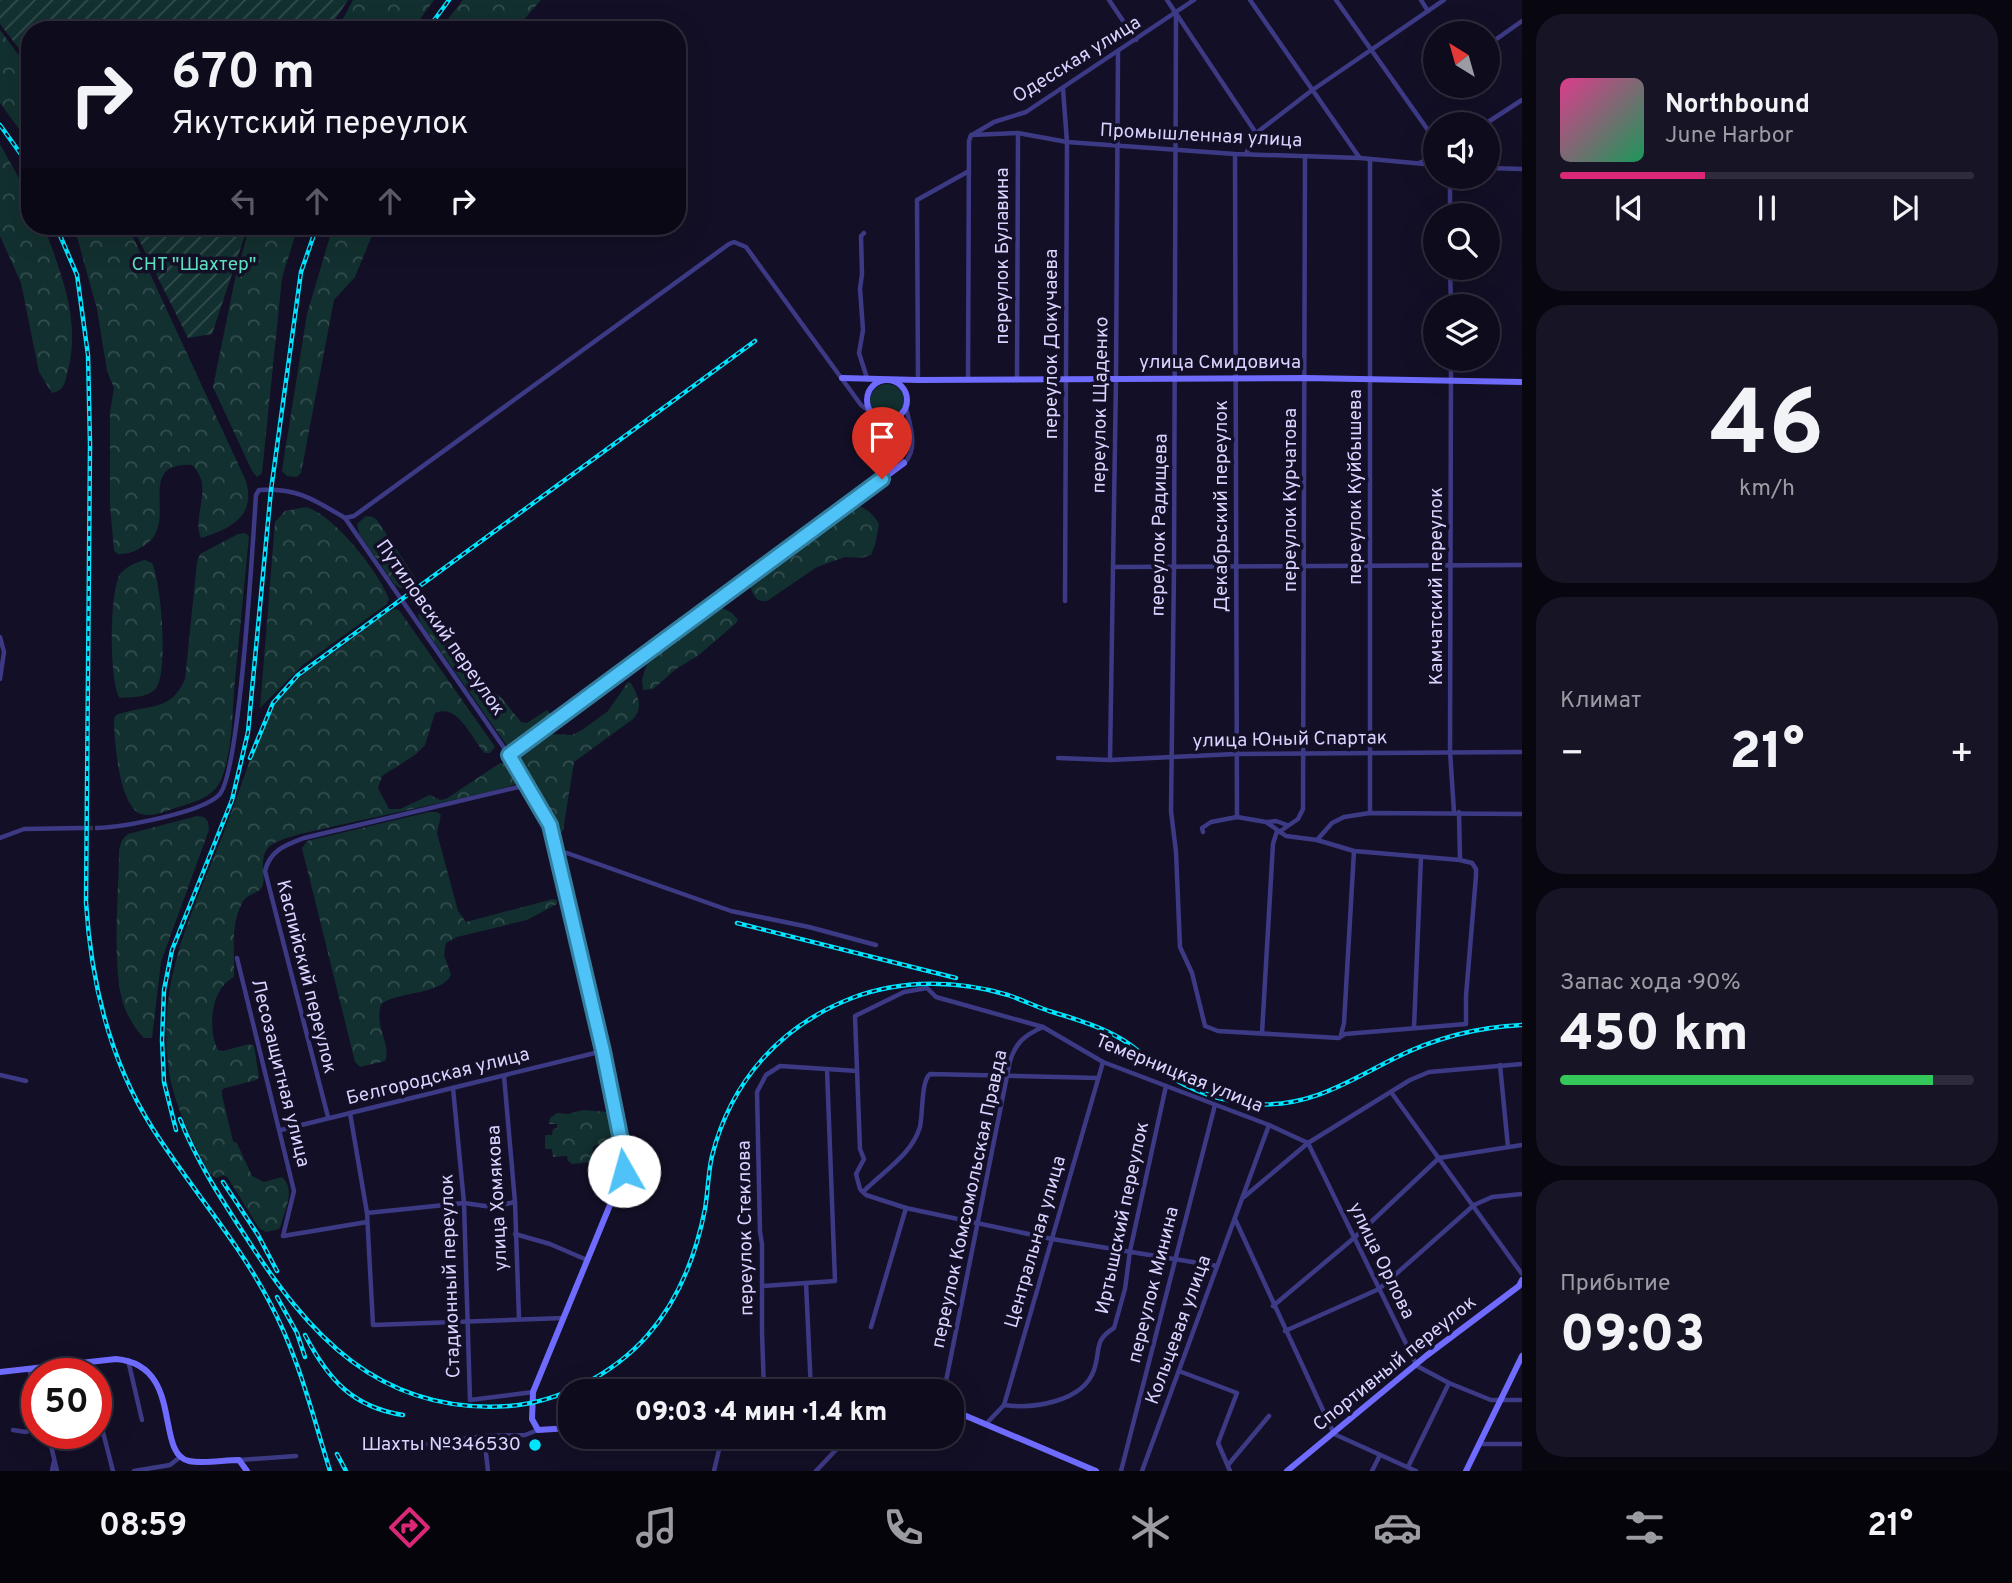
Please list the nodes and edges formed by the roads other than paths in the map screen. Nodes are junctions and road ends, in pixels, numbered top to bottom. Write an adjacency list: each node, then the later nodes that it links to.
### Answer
1 (1109, 0): 12 (street)
2 (1167, 0): 9 (street)
3 (1194, 0): 9 (street, Одесская улица)
4 (1250, 0): 16 (street)
5 (1336, 0): 14 (street)
6 (1420, 0): 8 (street)
7 (1444, 0): 8 (street)
8 (1428, 11): 14 (street)
9 (1175, 13): 12 (street, Одесская улица); 21 (street); 25 (street, переулок Радищева)
10 (1522, 21): 11 (street)
11 (1500, 37)
12 (1136, 40): 13 (street, Одесская улица)
13 (1118, 51): 15 (street, Одесская улица); 24 (street, переулок Щаденко)
14 (1371, 51): 16 (street); 19 (street)
15 (1063, 89): 22 (street, Одесская улица); 23 (street, переулок Докучаева)
16 (1311, 91): 21 (street); 29 (street)
17 (1522, 100): 18 (street)
18 (1500, 114)
19 (1423, 123)
20 (1018, 133): 22 (street, Промышленная улица); 23 (street, Промышленная улица); 50 (street, переулок Булавина)
21 (1256, 133): 27 (street)
22 (970, 138): 36 (street)
23 (1067, 142): 24 (street, Промышленная улица); 43 (street, переулок Докучаева)
24 (1117, 145): 25 (street, Промышленная улица); 44 (street, переулок Щаденко)
25 (1177, 148): 26 (street, Промышленная улица); 45 (street, переулок Радищева)
26 (1235, 154): 27 (street, Промышленная улица); 40 (street, Декабрьский переулок)
27 (1245, 154): 28 (street, Промышленная улица)
28 (1305, 156): 29 (street, Промышленная улица); 41 (street, переулок Курчатова)
29 (1360, 158): 30 (street, Промышленная улица)
30 (1370, 160): 32 (street, Промышленная улица); 46 (street, переулок Куйбышева)
31 (1423, 161): 32 (street)
32 (1418, 163): 33 (street, Промышленная улица)
33 (1423, 163)
34 (1500, 168): 35 (street)
35 (1522, 169)
36 (969, 172): 48 (street); 49 (street)
37 (864, 233): 42 (street)
38 (1451, 371): 51 (street, Камчатский переулок)
39 (842, 378): 42 (main road, улица Смидовича); 55 (street); 57 (street)
40 (1236, 378): 41 (main road, улица Смидовича); 45 (main road, улица Смидовича); 60 (street, Декабрьский переулок)
41 (1305, 378): 46 (main road, улица Смидовича); 61 (street, переулок Курчатова)
42 (867, 379): 47 (main road, улица Смидовича)
43 (1065, 379): 44 (main road, улица Смидовича); 50 (main road, улица Смидовича); 65 (street, переулок Докучаева)
44 (1116, 379): 45 (main road, улица Смидовича); 63 (street, переулок Щаденко)
45 (1175, 379): 64 (street, переулок Радищева)
46 (1370, 379): 51 (main road, улица Смидовича); 62 (street, переулок Куйбышева)
47 (885, 380): 48 (main road, улица Смидовича); 53 (main road); 55 (main road)
48 (918, 380): 49 (main road, улица Смидовича); 53 (main road)
49 (968, 380): 50 (main road, улица Смидовича)
50 (1017, 380)
51 (1451, 380): 52 (main road, улица Смидовича); 58 (street, Камчатский переулок)
52 (1522, 382)
53 (907, 398): 54 (main road)
54 (906, 408): 55 (main road); 56 (street)
55 (871, 413): 56 (street)
56 (904, 463): 74 (main road)
57 (345, 518): 74 (street, Путиловский переулок); 86 (street)
58 (1451, 565): 59 (street); 62 (street); 69 (street, Камчатский переулок)
59 (1522, 565)
60 (1236, 566): 61 (street); 64 (street); 73 (street, Декабрьский переулок)
61 (1305, 566): 62 (street); 72 (street, переулок Курчатова)
62 (1371, 566): 70 (street, переулок Куйбышева)
63 (1113, 567): 64 (street); 77 (street, переулок Щаденко)
64 (1174, 567): 75 (street, переулок Радищева)
65 (1065, 601)
66 (0, 637): 67 (street)
67 (2, 650): 68 (street)
68 (0, 679)
69 (1450, 751): 70 (street, улица Юный Спартак); 71 (street, улица Юный Спартак); 79 (street, Камчатский переулок)
70 (1371, 752): 72 (street, улица Юный Спартак); 80 (street, переулок Куйбышева)
71 (1522, 752)
72 (1302, 753): 73 (street, улица Юный Спартак); 84 (street, переулок Курчатова)
73 (1236, 754): 75 (street, улица Юный Спартак); 82 (street, Декабрьский переулок)
74 (509, 755): 78 (main road, Путиловский переулок)
75 (1171, 757): 77 (street, улица Юный Спартак); 99 (street, переулок Радищева)
76 (1058, 758): 77 (street, улица Юный Спартак)
77 (1110, 760)
78 (528, 785): 92 (main road, Путиловский переулок); 117 (street, Каспийский переулок)
79 (1457, 812): 80 (street); 81 (street); 94 (street, Камчатский переулок)
80 (1370, 813): 90 (street)
81 (1522, 814)
82 (1237, 817): 83 (street); 87 (street)
83 (1267, 822): 84 (street); 88 (street)
84 (1287, 825): 88 (street, переулок Курчатова)
85 (82, 828): 89 (street)
86 (97, 828)
87 (1203, 832)
88 (1278, 832): 90 (street); 99 (street)
89 (0, 838)
90 (1317, 840): 91 (street)
91 (1354, 851): 93 (street); 100 (street)
92 (558, 854): 95 (street); 101 (main road, Путиловский переулок)
93 (1421, 857): 94 (street); 98 (street)
94 (1460, 860): 98 (street)
95 (876, 946)
96 (237, 958): 119 (street, Лесозащитная улица)
97 (1043, 1027): 102 (street, Темерницкая улица); 106 (street, Темерницкая улица); 108 (street, переулок Комсомольская Правда)
98 (1413, 1028): 100 (street)
99 (1262, 1033): 100 (street)
100 (1339, 1038)
101 (603, 1051): 109 (street, Белгородская улица); 140 (main road, Путиловский переулок)
102 (1102, 1062): 110 (street, Центральная улица); 112 (street, Темерницкая улица)
103 (1522, 1064): 104 (street, Кольцевая улица)
104 (1500, 1065): 114 (street, Кольцевая улица); 122 (street)
105 (827, 1069): 106 (street); 144 (street); 145 (street, переулок Стеклова)
106 (857, 1071): 124 (street)
107 (0, 1074): 111 (street)
108 (1008, 1075): 110 (street, Темерницкая улица); 124 (street, Темерницкая улица); 134 (street, переулок Комсомольская Правда)
109 (504, 1076): 113 (street, Белгородская улица); 127 (street, улица Хомякова)
110 (1098, 1078): 137 (street, Центральная улица)
111 (26, 1081)
112 (1166, 1086): 115 (street, Темерницкая улица); 138 (street, Иртышский переулок)
113 (453, 1088): 116 (street, Белгородская улица); 128 (street, Стадионный переулок)
114 (1391, 1092): 120 (street, Кольцевая улица); 123 (street)
115 (1215, 1105): 118 (street, Темерницкая улица); 139 (street, переулок Минина)
116 (350, 1113): 117 (street, Белгородская улица); 131 (street)
117 (328, 1117): 119 (street, Белгородская улица)
118 (1269, 1125): 120 (street); 126 (street, Кольцевая улица)
119 (281, 1130): 133 (street, Лесозащитная улица)
120 (1308, 1143): 126 (street, Кольцевая улица); 136 (street, улица Орлова)
121 (1522, 1145): 122 (street)
122 (1508, 1147): 123 (street)
123 (1439, 1158): 129 (street); 136 (street)
124 (863, 1192): 130 (street)
125 (1522, 1194): 129 (street)
126 (1243, 1199): 132 (street, Кольцевая улица)
127 (515, 1202): 128 (street); 135 (street, улица Хомякова)
128 (464, 1203): 131 (street); 150 (street, Стадионный переулок)
129 (1474, 1205): 142 (street); 146 (street)
130 (906, 1208): 134 (street); 151 (street)
131 (366, 1213): 133 (street)
132 (1235, 1218): 141 (street, Кольцевая улица); 147 (street)
133 (367, 1222): 150 (street)
134 (978, 1224): 137 (street); 162 (street, переулок Комсомольская Правда)
135 (514, 1234): 140 (street); 149 (street, улица Хомякова)
136 (1354, 1238): 146 (street, улица Орлова); 147 (street)
137 (1052, 1239): 138 (street); 167 (street, Центральная улица)
138 (1130, 1251): 139 (street); 167 (street, Иртышский переулок)
139 (1175, 1258): 141 (street); 199 (street, переулок Минина)
140 (587, 1260): 148 (main road, Путиловский переулок)
141 (1217, 1266): 158 (street, Кольцевая улица)
142 (1522, 1274)
143 (1522, 1280): 156 (main road, Спортивный переулок)
144 (806, 1283): 145 (street); 161 (street)
145 (763, 1286): 160 (street, переулок Стеклова)
146 (1379, 1289): 152 (street); 156 (street, улица Орлова)
147 (1273, 1306): 152 (street)
148 (564, 1318): 149 (street); 164 (main road, Путиловский переулок)
149 (519, 1319): 150 (street)
150 (468, 1321): 164 (street, Стадионный переулок)
151 (870, 1327)
152 (1285, 1331): 176 (street)
153 (1522, 1356): 165 (main road)
154 (127, 1360): 155 (main road); 170 (street); 187 (main road)
155 (112, 1361)
156 (1417, 1366): 163 (street); 176 (main road, Спортивный переулок)
157 (21, 1370): 159 (main road)
158 (1179, 1371): 189 (street); 200 (street, Кольцевая улица)
159 (0, 1373)
160 (764, 1379)
161 (810, 1379)
162 (946, 1379)
163 (1449, 1383): 165 (street); 190 (street)
164 (533, 1392): 174 (main road, Путиловский переулок)
165 (1501, 1400): 166 (street); 178 (main road)
166 (1522, 1400)
167 (1004, 1405): 171 (street, Центральная улица)
168 (964, 1415): 171 (main road)
169 (1269, 1416): 189 (street)
170 (142, 1420)
171 (986, 1424): 198 (main road)
172 (558, 1429): 174 (main road)
173 (13, 1430): 175 (street)
174 (538, 1430): 177 (street)
175 (21, 1431)
176 (1334, 1434): 185 (street); 202 (main road, Спортивный переулок)
177 (484, 1436): 180 (street); 195 (street)
178 (1479, 1444): 179 (street); 205 (main road)
179 (1522, 1444)
180 (401, 1448)
181 (52, 1449): 191 (street)
182 (107, 1449): 192 (street)
183 (719, 1449): 196 (street)
184 (837, 1449): 197 (street)
185 (1380, 1455): 190 (street); 203 (street)
186 (296, 1456): 188 (street)
187 (180, 1457): 188 (main road); 193 (street)
188 (239, 1460): 194 (main road)
189 (1228, 1465): 201 (street)
190 (1408, 1467): 204 (street)
191 (55, 1471)
192 (113, 1471)
193 (134, 1471)
194 (247, 1471)
195 (488, 1471)
196 (714, 1471)
197 (816, 1471)
198 (1097, 1471)
199 (1121, 1471)
200 (1142, 1471)
201 (1230, 1471)
202 (1287, 1471)
203 (1372, 1471)
204 (1416, 1471)
205 (1466, 1471)

